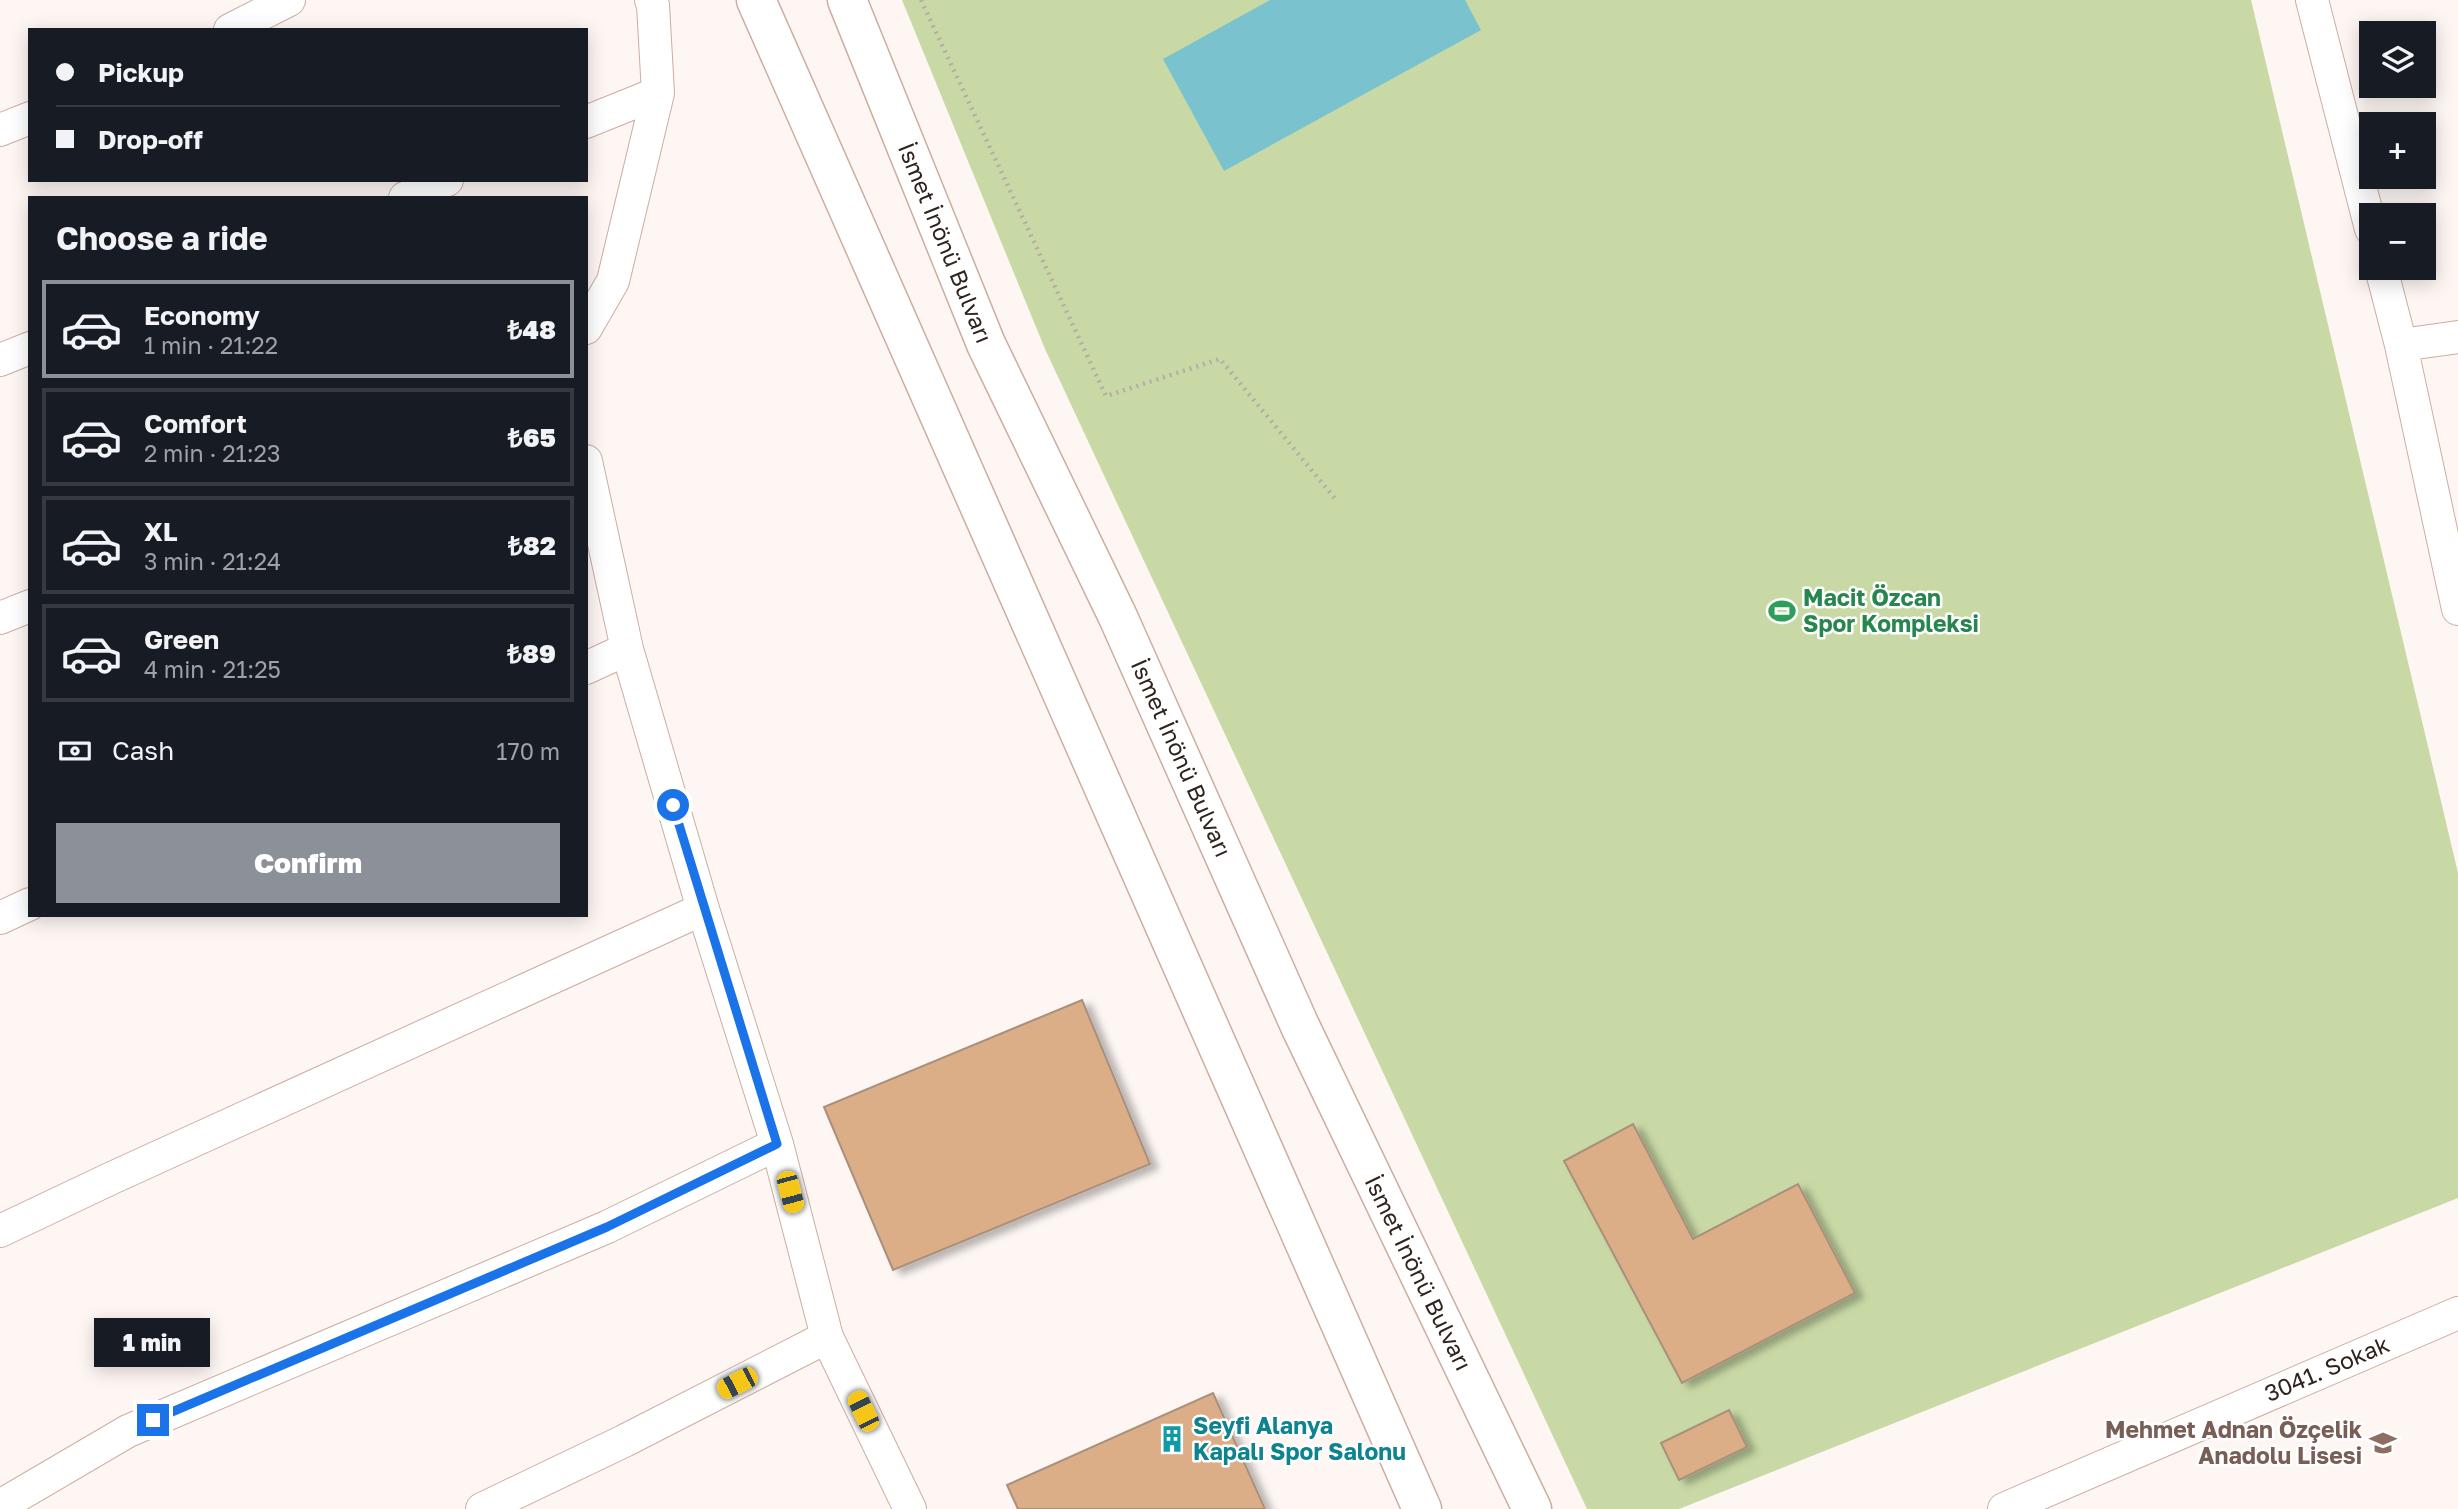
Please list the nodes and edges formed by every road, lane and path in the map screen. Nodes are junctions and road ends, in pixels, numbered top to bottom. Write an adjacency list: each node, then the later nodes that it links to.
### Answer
1 (289, 0): 7 (street)
2 (651, 0): 8 (street)
3 (756, 0): 38 (street)
4 (846, 0): 39 (street, İsmet İnönü Bulvarı)
5 (921, 0): 22 (path)
6 (2312, 0): 14 (street)
7 (234, 28)
8 (658, 93): 10 (street); 16 (street)
9 (28, 119): 11 (street)
10 (588, 121)
11 (0, 130)
12 (442, 182): 13 (street)
13 (410, 196)
14 (2364, 203)
15 (2384, 280): 18 (street)
16 (588, 325)
17 (2458, 337): 18 (street)
18 (2401, 345): 24 (street)
19 (28, 349): 20 (street)
20 (0, 360)
21 (588, 470): 26 (street)
22 (1337, 501)
23 (28, 607): 25 (street)
24 (2458, 609)
25 (0, 618)
26 (627, 649): 27 (street); 29 (street)
27 (588, 667)
28 (28, 905): 30 (street)
29 (704, 909): 31 (street); 32 (street)
30 (0, 918)
31 (777, 1144): 34 (street); 35 (street)
32 (0, 1231)
33 (2458, 1313): 40 (street, 3041. Sokak)
34 (827, 1337): 36 (street); 37 (street)
35 (0, 1506)
36 (482, 1509)
37 (910, 1509)
38 (1422, 1509)
39 (1532, 1509)
40 (2004, 1509)

